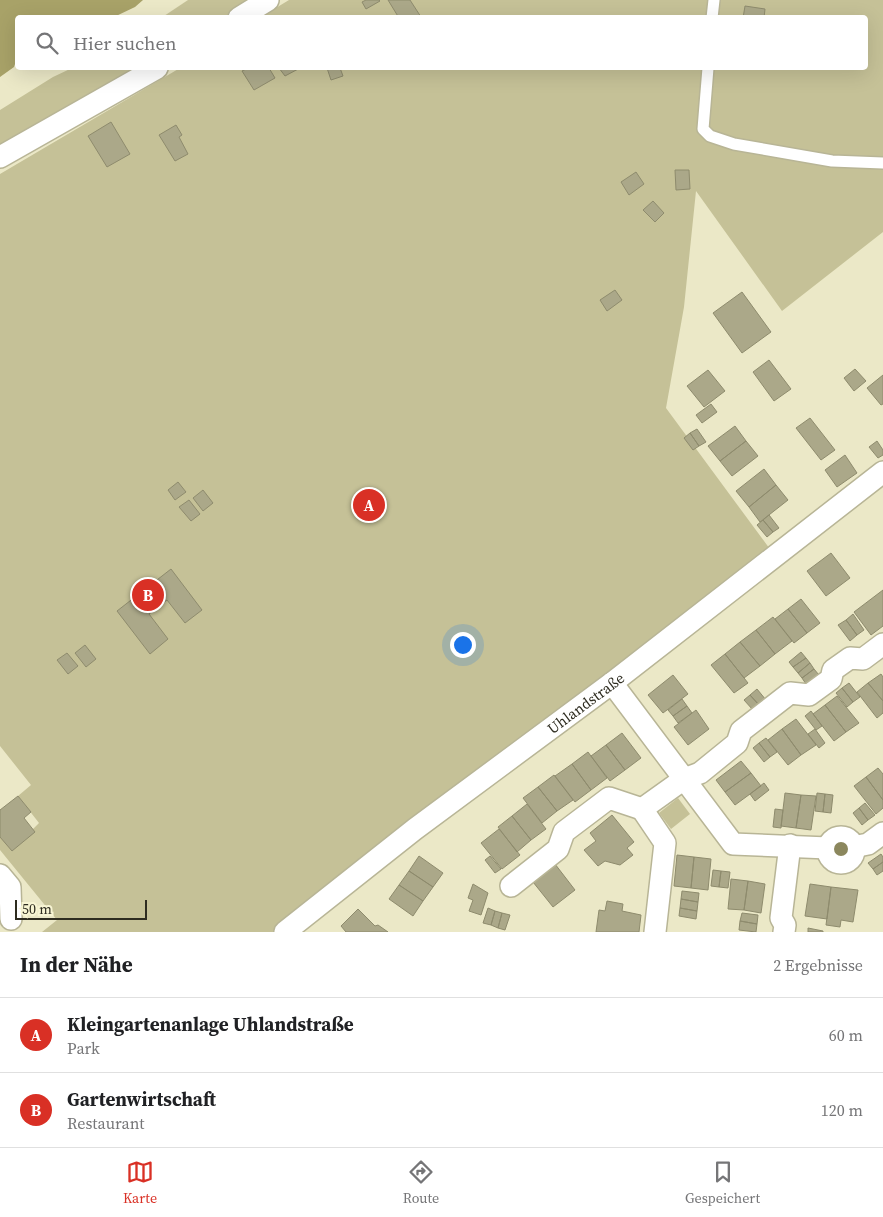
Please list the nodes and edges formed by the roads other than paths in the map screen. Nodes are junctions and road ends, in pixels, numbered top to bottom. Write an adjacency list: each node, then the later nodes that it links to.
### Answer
1 (268, 0): 3 (street)
2 (714, 0): 4 (lane)
3 (244, 15)
4 (712, 15)
5 (153, 70): 7 (street)
6 (708, 70): 8 (lane)
7 (0, 157)
8 (883, 163)
9 (883, 472): 11 (street, Uhlandstraße)
10 (883, 644): 12 (street)
11 (612, 683): 12 (street); 19 (street, Uhlandstraße)
12 (684, 779): 13 (street); 15 (street)
13 (642, 809): 17 (street); 20 (street)
14 (883, 833): 15 (street)
15 (790, 845): 21 (street)
16 (0, 874): 18 (street)
17 (511, 886)
18 (11, 918)
19 (289, 931)
20 (655, 932)
21 (784, 932)

